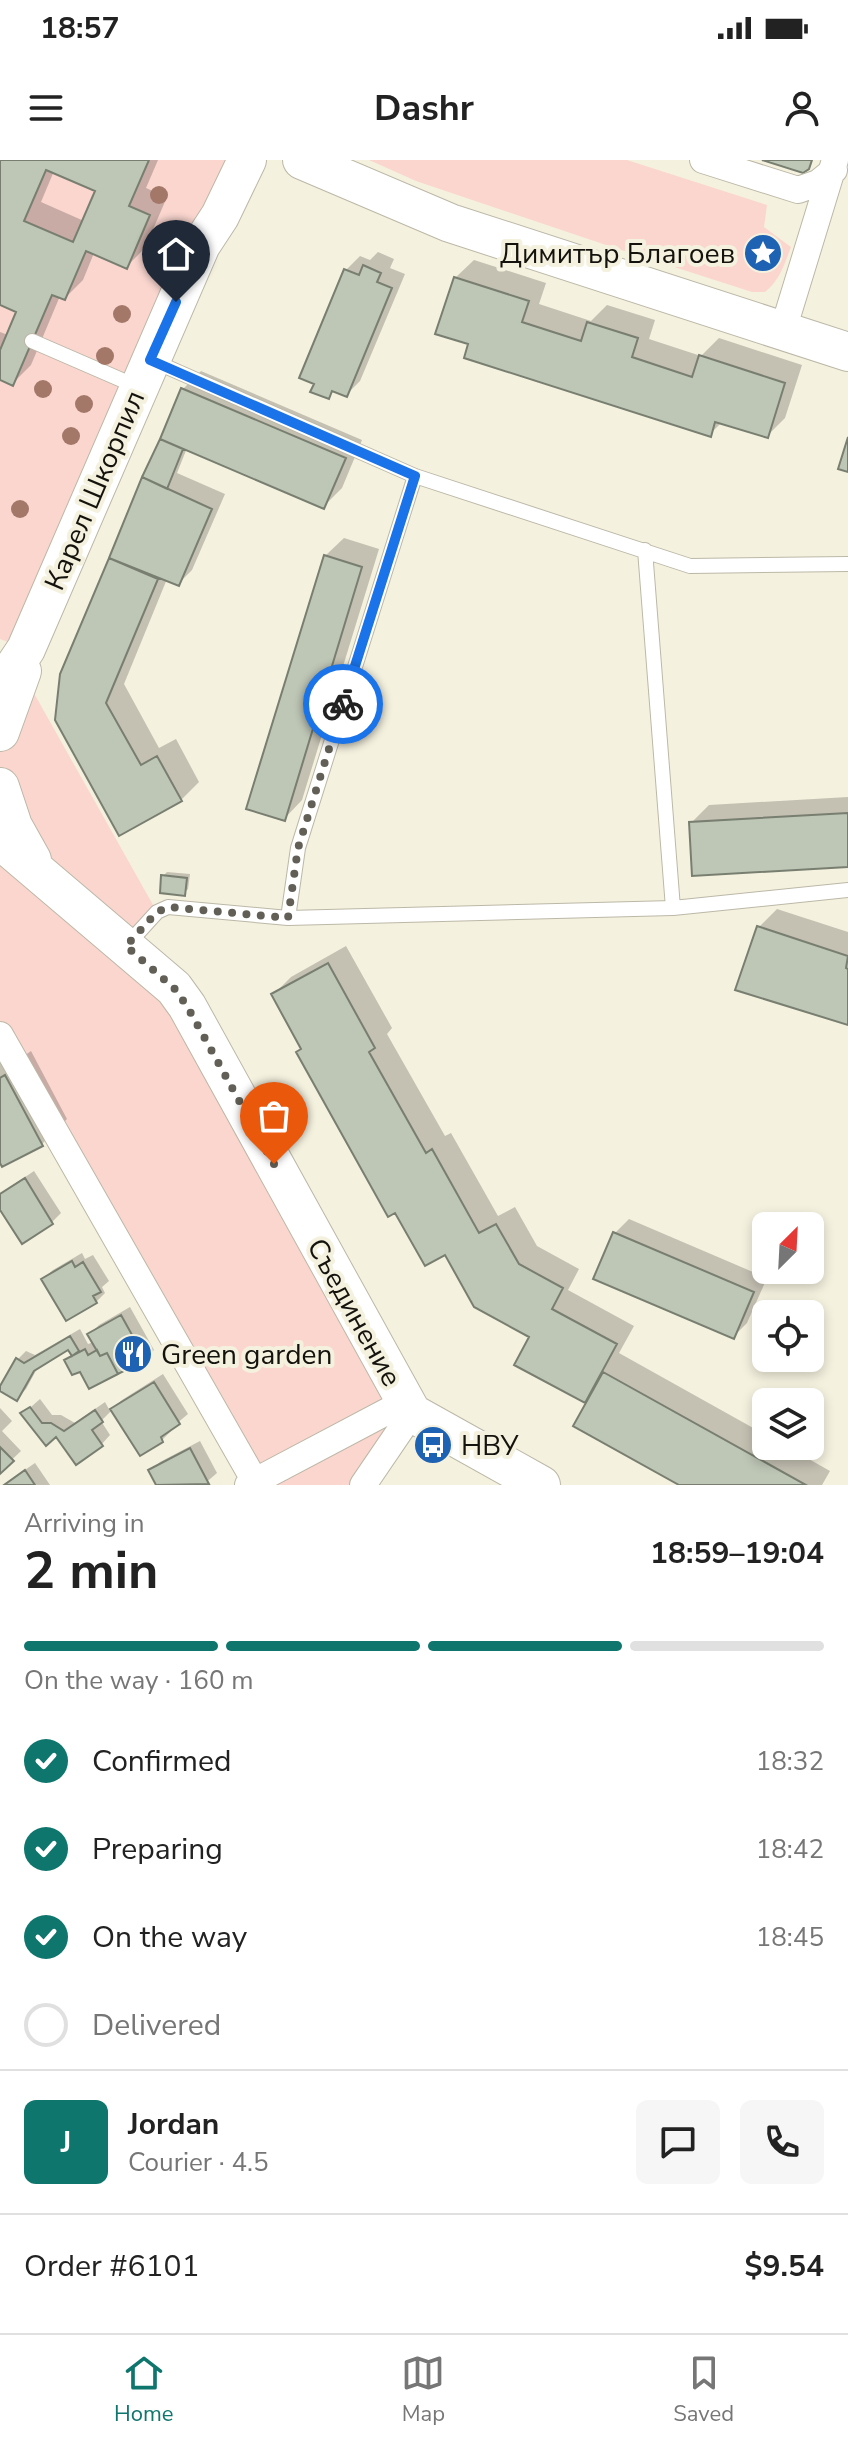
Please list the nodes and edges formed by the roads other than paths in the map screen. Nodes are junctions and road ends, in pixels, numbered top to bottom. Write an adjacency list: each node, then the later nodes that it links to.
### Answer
1 (231, 160): 6 (street, Карел Шкорпил)
2 (247, 160): 6 (street, Карел Шкорпил)
3 (302, 160): 7 (street)
4 (703, 160): 5 (street)
5 (839, 168): 7 (street)
6 (201, 245): 10 (street, Карел Шкорпил)
7 (783, 330): 9 (street)
8 (32, 341): 10 (lane)
9 (848, 352)
10 (144, 373): 11 (lane); 14 (street, Карел Шкорпил)
11 (415, 476): 12 (lane); 20 (lane)
12 (645, 550): 13 (lane); 19 (lane)
13 (848, 564)
14 (5, 703)
15 (0, 787): 17 (street)
16 (0, 840): 17 (street, Съединение)
17 (40, 873): 21 (street, Съединение)
18 (848, 890): 19 (lane)
19 (673, 908): 20 (lane)
20 (288, 918): 21 (lane)
21 (126, 946): 23 (street, Съединение)
22 (0, 1036): 24 (street)
23 (408, 1408): 24 (street); 25 (street); 26 (street, Съединение)
24 (253, 1484)
25 (363, 1485)
26 (541, 1485)

